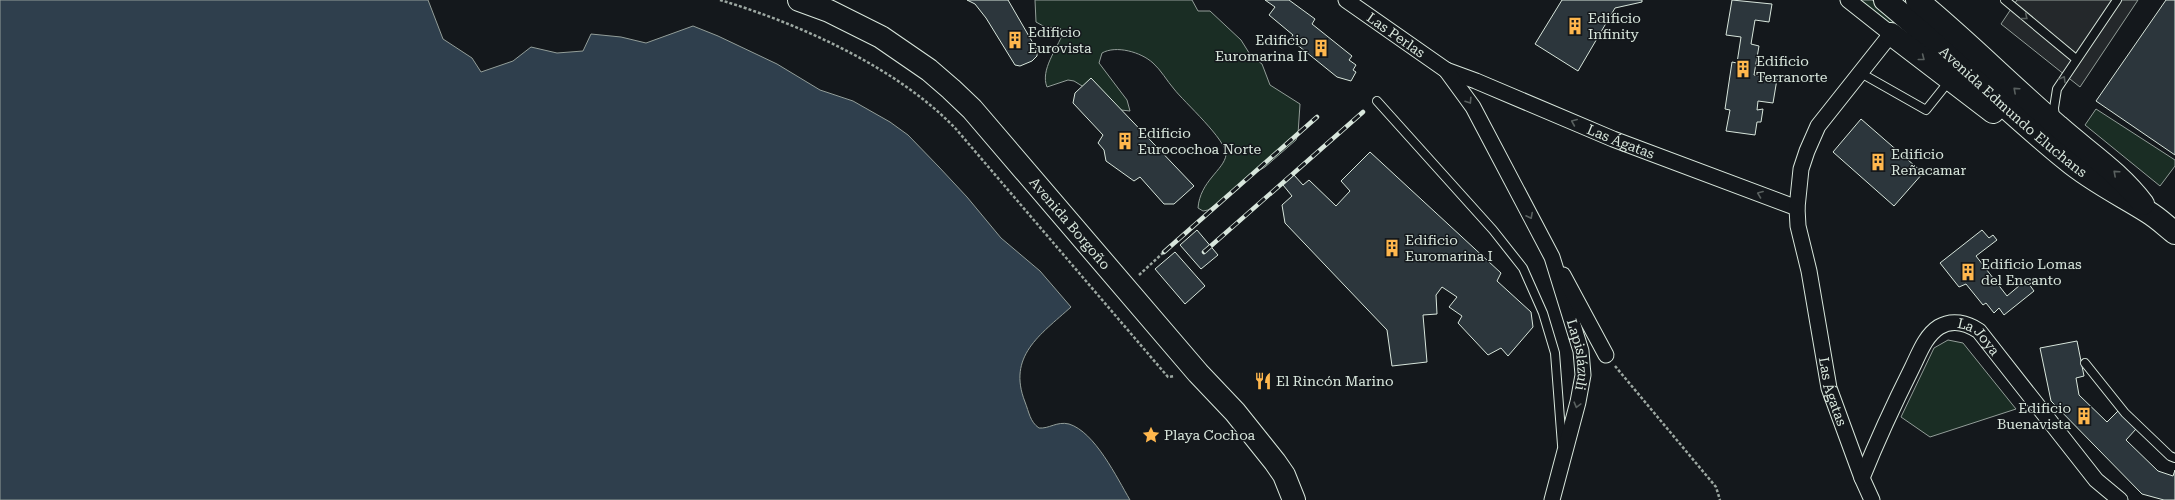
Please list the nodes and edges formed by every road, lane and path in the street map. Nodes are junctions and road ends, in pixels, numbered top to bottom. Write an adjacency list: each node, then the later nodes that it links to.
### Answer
1 (720, 0): 23 (path)
2 (799, 0): 20 (main road, Avenida Borgoño)
3 (1346, 0): 11 (street, Las Perlas)
4 (1848, 0): 9 (street)
5 (1884, 0): 15 (main road, Avenida Edmundo Eluchans)
6 (1917, 0): 15 (main road, Avenida Edmundo Eluchans, one-way to 6)
7 (2005, 0): 10 (lane, one-way to 10)
8 (2117, 0): 10 (lane)
9 (1891, 34): 12 (street, Las Ágatas); 13 (main road, one-way to 13)
10 (2076, 59): 15 (lane, one-way to 10)
11 (1446, 70): 16 (street, Las Ágatas, one-way to 11); 19 (street, Lapislázuli, one-way to 19)
12 (1859, 72): 13 (lane); 16 (street, Las Ágatas)
13 (1950, 80): 15 (main road)
14 (1378, 101): 24 (lane)
15 (2054, 136): 17 (main road, Avenida Edmundo Eluchans)
16 (1797, 208): 26 (street, Las Ágatas)
17 (2172, 231)
18 (1164, 252): 20 (path)
19 (1552, 257): 21 (street, Lapislázuli); 24 (street, Lapislázuli, one-way to 24)
20 (1125, 288): 23 (main road, Avenida Borgoño)
21 (1606, 355): 29 (path)
22 (2085, 363): 25 (lane)
23 (1198, 373): 27 (main road, Avenida Borgoño)
24 (1563, 455): 28 (street, Lapislázuli)
25 (2175, 458)
26 (1862, 478): 30 (street, Las Ágatas); 31 (street, La Joya)
27 (1294, 500)
28 (1552, 500)
29 (1720, 500)
30 (1872, 500)
31 (2120, 500)

